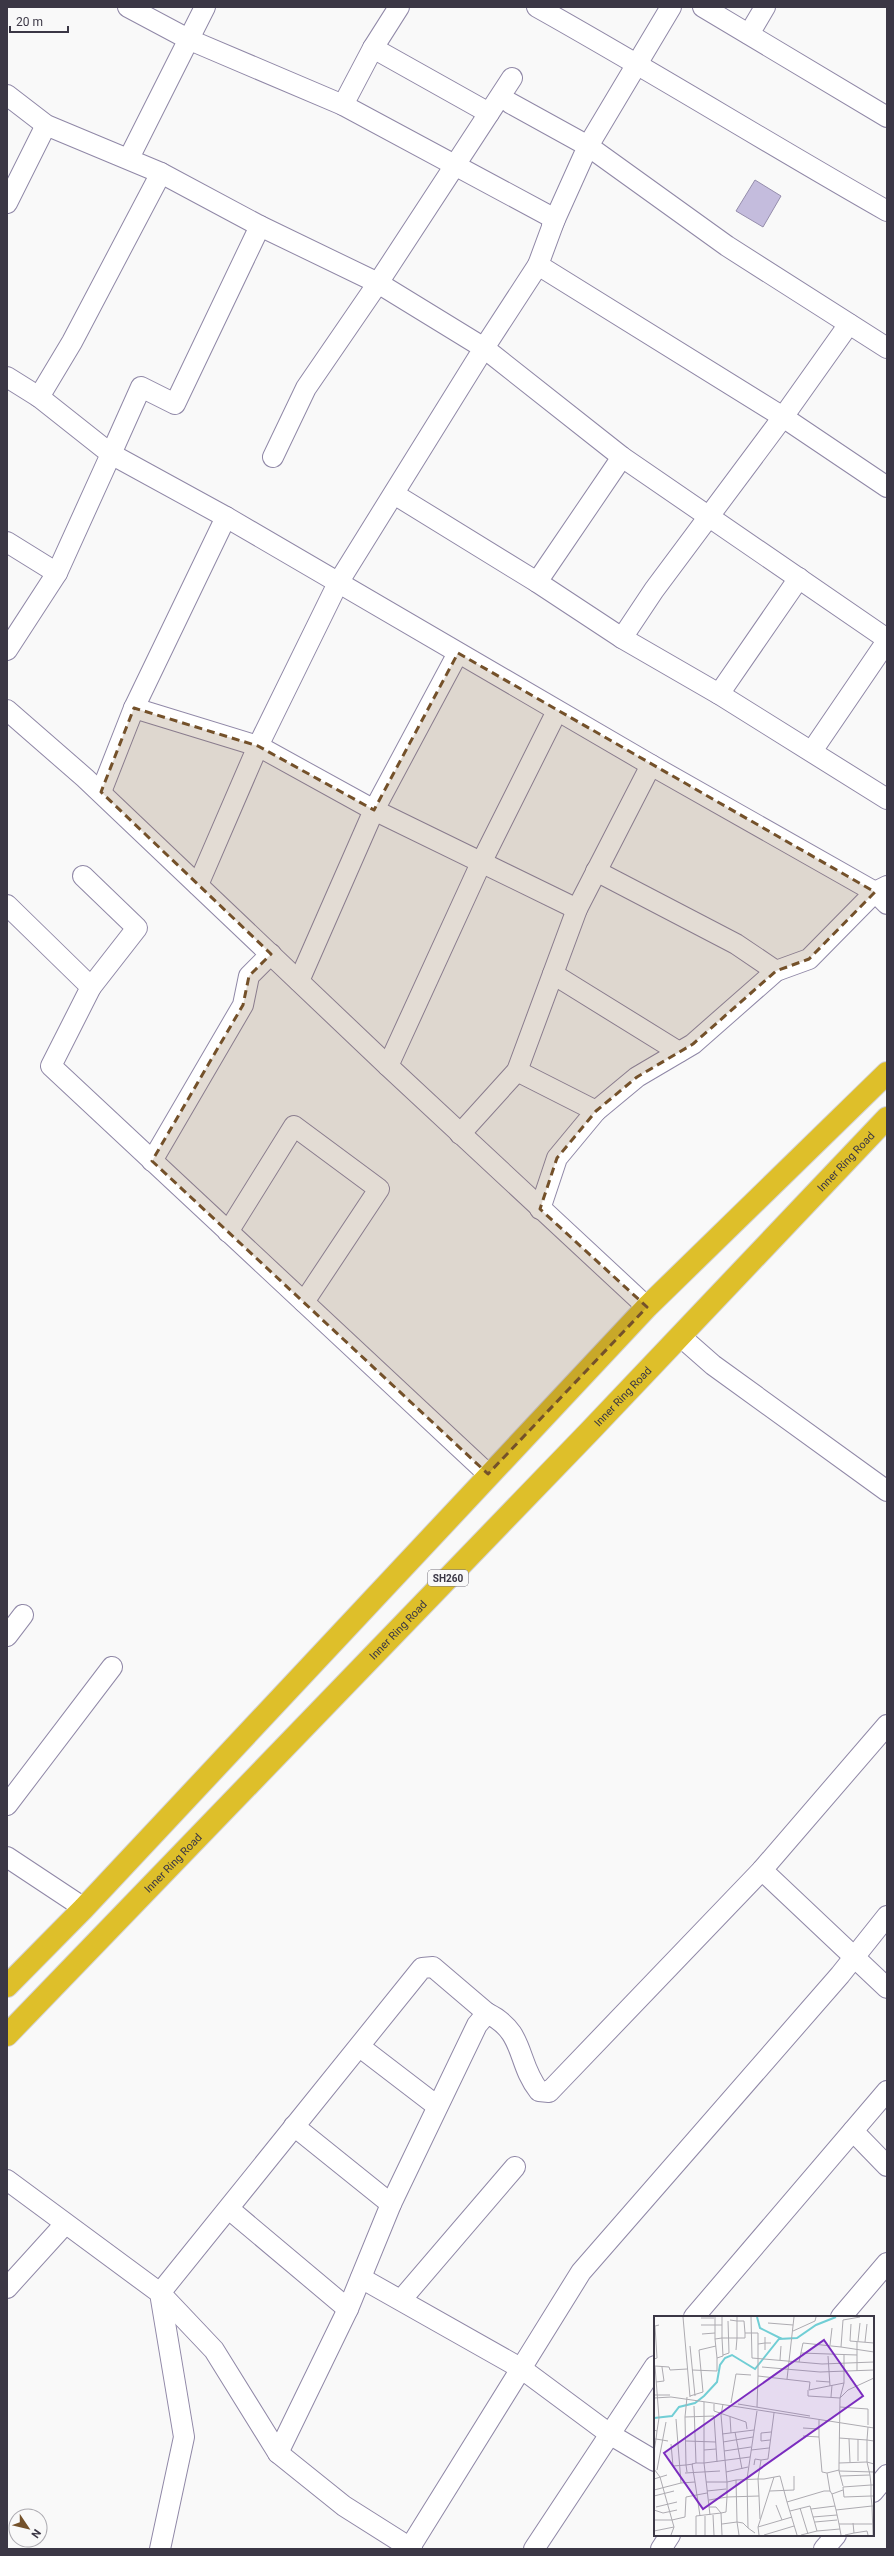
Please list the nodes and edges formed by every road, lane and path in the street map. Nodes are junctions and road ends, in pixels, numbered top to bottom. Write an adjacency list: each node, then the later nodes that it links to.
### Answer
1 (128, 7): 9 (street)
2 (206, 7): 9 (street)
3 (399, 7): 10 (street)
4 (537, 7): 11 (street)
5 (671, 7): 11 (street)
6 (703, 7): 8 (street)
7 (765, 7): 8 (street)
8 (749, 34): 17 (street)
9 (190, 40): 15 (street); 20 (street)
10 (373, 48): 15 (street); 16 (street)
11 (638, 64): 19 (street); 24 (street)
12 (512, 78): 16 (street)
13 (7, 95): 18 (street)
14 (510, 103): 19 (street)
15 (343, 105): 21 (street)
16 (489, 113): 21 (street)
17 (887, 117)
18 (46, 125): 20 (street); 23 (street)
19 (588, 146): 26 (street); 29 (street)
20 (129, 158): 22 (street)
21 (454, 165): 26 (street); 28 (street)
22 (161, 173): 25 (street); 33 (street)
23 (7, 203)
24 (887, 211)
25 (260, 226): 28 (street); 35 (street)
26 (552, 226): 27 (street)
27 (538, 265): 30 (street); 34 (street)
28 (378, 283): 30 (street); 36 (street)
29 (849, 324): 31 (street); 34 (street)
30 (484, 348): 37 (street); 39 (street)
31 (887, 348)
32 (7, 377): 33 (street)
33 (39, 398): 35 (street)
34 (783, 418): 38 (street); 41 (street)
35 (111, 454): 40 (street); 43 (street)
36 (273, 457)
37 (622, 457): 41 (street); 45 (street)
38 (887, 487)
39 (394, 494): 45 (street); 46 (street)
40 (226, 516): 46 (street); 52 (street)
41 (710, 517): 44 (street); 47 (street)
42 (7, 542): 43 (street)
43 (57, 572): 49 (street)
44 (800, 578): 48 (street); 51 (street)
45 (538, 582): 47 (street)
46 (338, 583): 50 (street); 55 (street)
47 (622, 638): 51 (street)
48 (887, 640): 56 (street)
49 (7, 650)
50 (458, 653): 54 (street); 60 (street)
51 (719, 694): 56 (street)
52 (134, 708): 55 (street); 58 (street)
53 (7, 710): 58 (street)
54 (557, 710): 57 (street); 61 (street)
55 (258, 746): 60 (street); 64 (street)
56 (812, 751): 59 (street)
57 (651, 765): 62 (street); 65 (street)
58 (101, 792): 64 (street)
59 (887, 799)
60 (374, 810): 61 (street); 71 (street)
61 (481, 863): 67 (street); 74 (street)
62 (596, 871): 67 (street); 69 (street)
63 (83, 876): 72 (street)
64 (198, 885): 68 (street)
65 (883, 894): 69 (street)
66 (7, 905): 72 (street)
67 (577, 909): 70 (street)
68 (270, 954): 71 (street); 80 (street)
69 (776, 971): 73 (street)
70 (553, 974): 73 (street); 75 (street)
71 (299, 981): 74 (street)
72 (91, 987): 80 (street)
73 (679, 1052): 77 (street)
74 (388, 1066): 79 (street)
75 (517, 1071): 77 (street); 79 (street)
76 (887, 1073): 84 (highway)
77 (596, 1110): 81 (street)
78 (887, 1118): 85 (highway, Inner Ring Road / SH260)
79 (460, 1134): 81 (street)
80 (152, 1161): 82 (street)
81 (540, 1209): 84 (street)
82 (228, 1232): 83 (street); 83 (street)
83 (304, 1302): 86 (street)
84 (647, 1307): 86 (highway)
85 (680, 1336): 87 (street); 101 (highway, Inner Ring Road / SH260)
86 (488, 1474): 95 (highway)
87 (887, 1491)
88 (23, 1615): 89 (street)
89 (7, 1636)
90 (112, 1667): 92 (street)
91 (887, 1725): 94 (street)
92 (7, 1806)
93 (7, 1857): 95 (street)
94 (762, 1870): 97 (street); 100 (street)
95 (84, 1908): 98 (highway)
96 (887, 1916): 97 (street)
97 (854, 1956): 99 (street); 122 (street)
98 (7, 1986)
99 (887, 1988)
100 (487, 2013): 102 (street); 104 (street)
101 (7, 2035)
102 (360, 2047): 104 (street); 105 (street)
103 (887, 2091): 106 (street)
104 (437, 2106): 110 (street)
105 (294, 2126): 110 (street); 111 (street)
106 (853, 2131): 107 (street); 119 (street)
107 (887, 2166)
108 (515, 2167): 117 (street)
109 (7, 2180): 112 (street)
110 (391, 2204): 114 (street)
111 (229, 2209): 116 (street); 118 (street)
112 (65, 2224): 115 (street); 116 (street)
113 (887, 2263): 120 (street)
114 (361, 2278): 117 (street); 118 (street)
115 (7, 2288)
116 (160, 2293): 124 (street); 128 (street)
117 (401, 2300): 122 (street)
118 (348, 2310): 124 (street)
119 (695, 2316)
120 (842, 2316)
121 (654, 2368): 123 (street)
122 (522, 2369): 123 (street); 129 (street)
123 (611, 2435): 125 (street); 130 (street)
124 (278, 2453): 129 (street)
125 (654, 2460)
126 (669, 2536): 131 (street)
127 (835, 2536): 132 (street)
128 (160, 2549)
129 (410, 2549)
130 (534, 2549)
131 (661, 2549)
132 (824, 2549)

